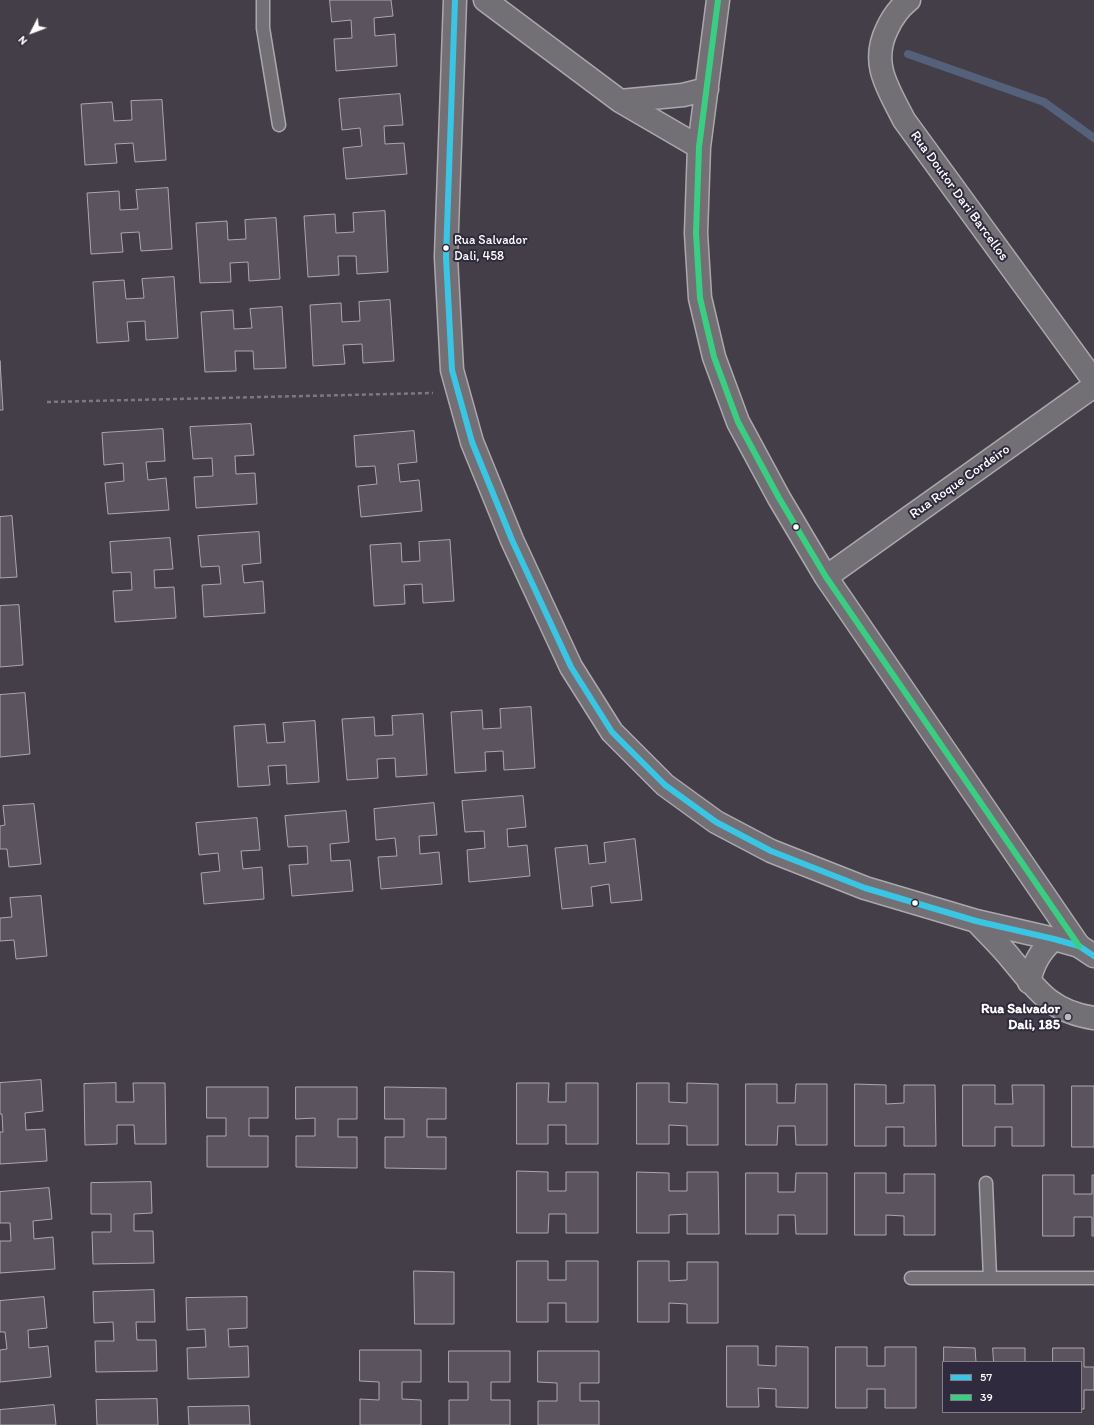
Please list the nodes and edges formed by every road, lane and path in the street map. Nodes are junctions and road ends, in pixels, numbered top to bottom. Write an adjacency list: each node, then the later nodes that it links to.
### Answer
1 (262, 0): 8 (lane)
2 (455, 0): 12 (street)
3 (485, 0): 7 (street)
4 (718, 0): 6 (street)
5 (909, 0): 10 (street, Rua Doutor Dari Barcellos)
6 (707, 89): 7 (street); 9 (street)
7 (620, 101): 9 (street)
8 (279, 125)
9 (699, 147): 14 (street)
10 (1094, 381)
11 (1094, 386): 14 (street, Rua Roque Cordeiro)
12 (458, 392): 13 (path); 15 (street)
13 (47, 402)
14 (826, 577): 17 (street)
15 (976, 922): 16 (street); 18 (street)
16 (1054, 938): 17 (street); 18 (street)
17 (1086, 951)
18 (1029, 982): 19 (street)
19 (1093, 1017)
20 (986, 1183): 22 (lane)
21 (911, 1278): 22 (lane)
22 (990, 1278): 23 (lane)
23 (1094, 1278)

